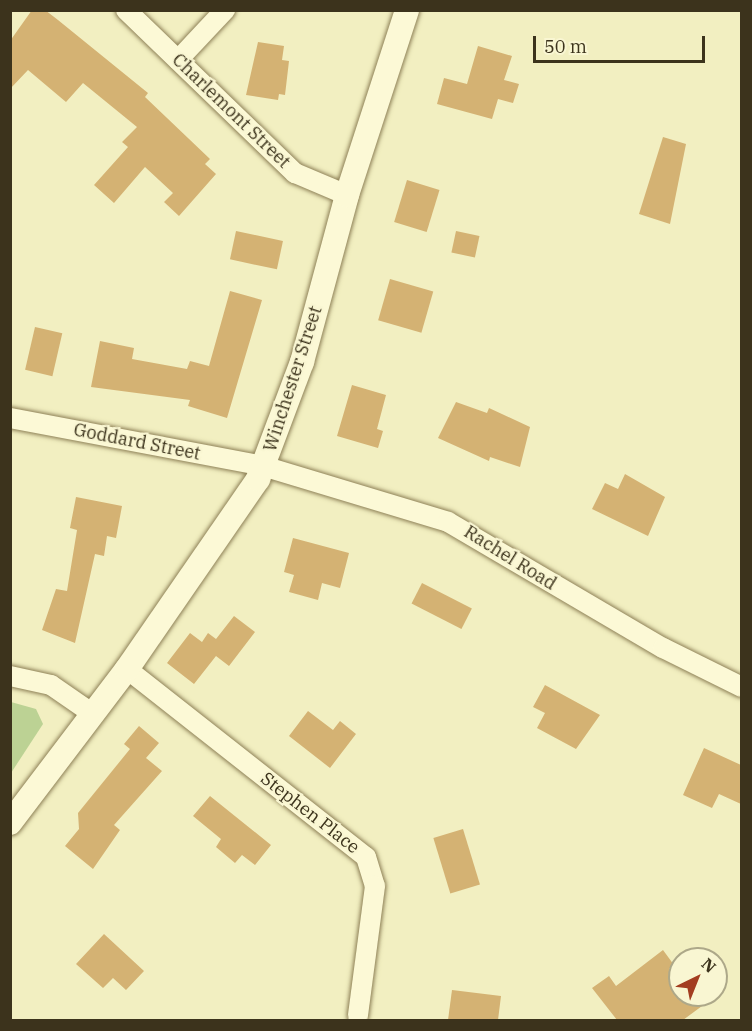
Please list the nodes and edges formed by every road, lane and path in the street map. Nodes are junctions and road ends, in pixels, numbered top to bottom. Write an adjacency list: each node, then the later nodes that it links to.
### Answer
1 (126, 10): 4 (street, Charlemont Street)
2 (225, 10): 4 (street)
3 (407, 10): 5 (street, Winchester Street)
4 (178, 60): 5 (street, Charlemont Street)
5 (347, 195): 7 (street, Winchester Street)
6 (10, 418): 7 (street, Goddard Street)
7 (263, 466): 8 (street, Winchester Street); 10 (street, Rachel Road)
8 (127, 669): 11 (street, Winchester Street); 13 (street, Stephen Place)
9 (10, 676): 11 (street)
10 (741, 687)
11 (93, 714): 12 (street, Winchester Street)
12 (10, 823)
13 (357, 1016)

